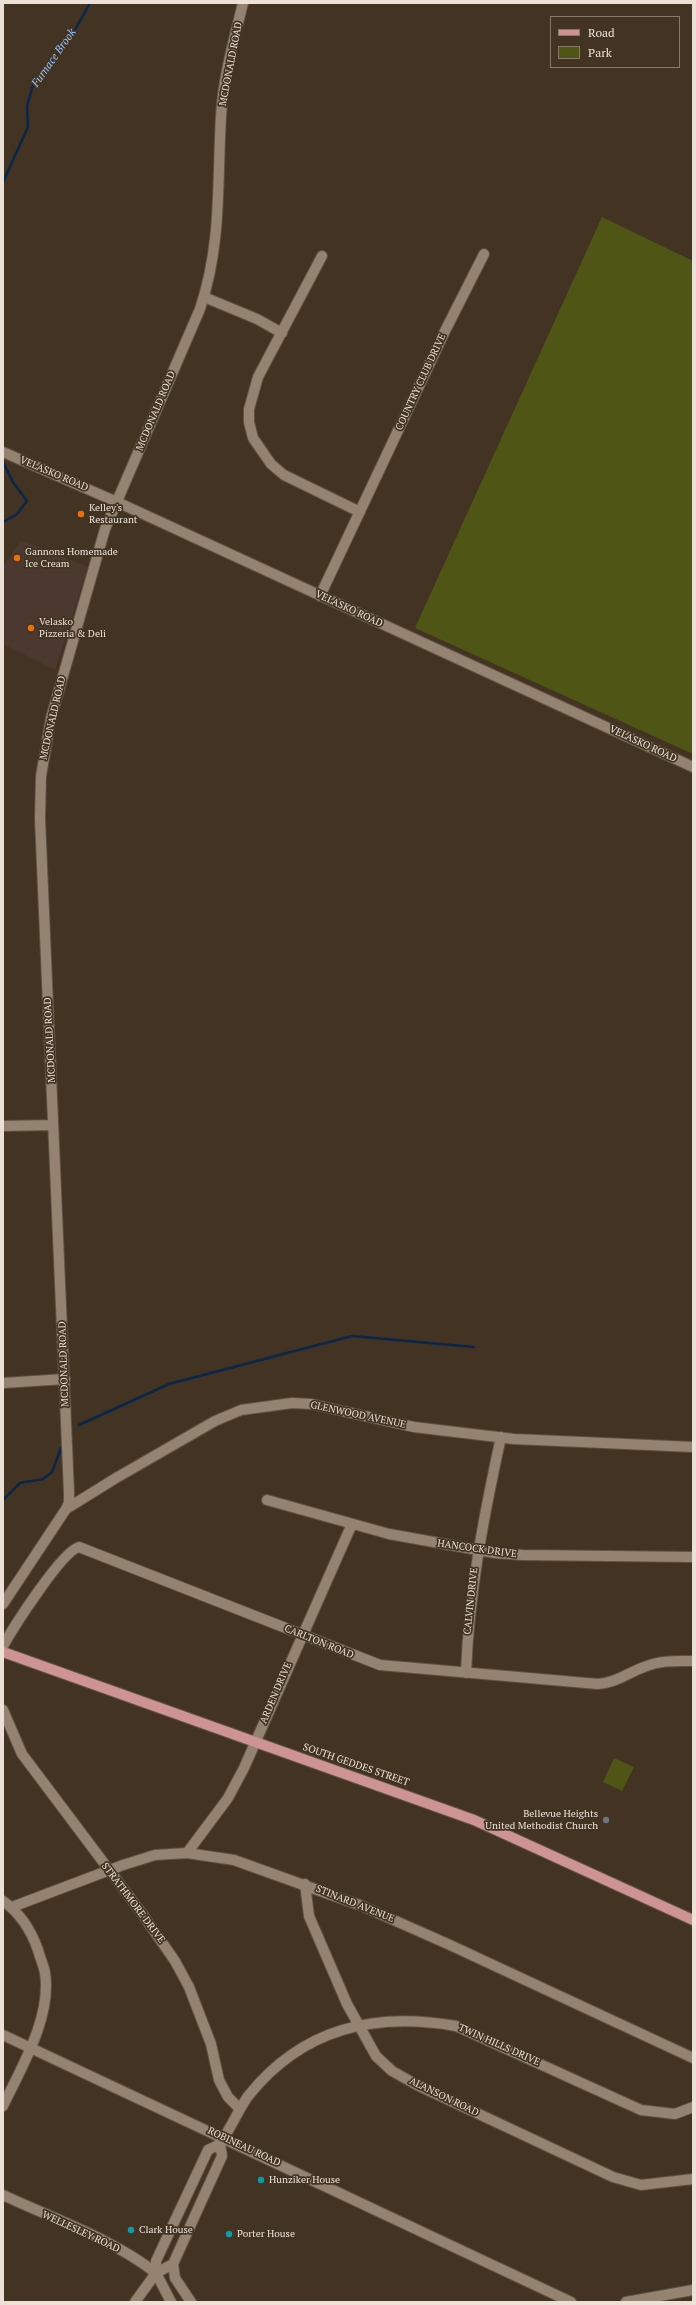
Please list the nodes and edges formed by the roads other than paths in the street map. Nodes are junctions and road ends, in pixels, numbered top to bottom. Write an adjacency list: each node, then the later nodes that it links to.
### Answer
1 (243, 3): 4 (street, MCDONALD ROAD)
2 (484, 254): 8 (street, COUNTRY CLUB DRIVE)
3 (322, 256): 5 (street)
4 (204, 297): 5 (street); 7 (street, MCDONALD ROAD)
5 (282, 333): 8 (street)
6 (3, 452): 7 (street, VELASKO ROAD)
7 (117, 502): 9 (street, VELASKO ROAD); 11 (street, MCDONALD ROAD)
8 (360, 512): 9 (street, COUNTRY CLUB DRIVE)
9 (320, 596): 10 (street, VELASKO ROAD)
10 (693, 767)
11 (53, 1125): 12 (street); 13 (street, MCDONALD ROAD)
12 (3, 1126)
13 (65, 1379): 14 (street); 18 (street, MCDONALD ROAD)
14 (3, 1383)
15 (501, 1437): 16 (street, GLENWOOD AVENUE); 18 (street, GLENWOOD AVENUE); 20 (street, CALVIN DRIVE)
16 (693, 1447)
17 (267, 1500): 19 (street, HANCOCK DRIVE)
18 (66, 1509): 22 (street, GLENWOOD AVENUE)
19 (352, 1524): 20 (street, HANCOCK DRIVE); 23 (street, ARDEN DRIVE)
20 (477, 1550): 21 (street, HANCOCK DRIVE); 27 (street, CALVIN DRIVE)
21 (693, 1557)
22 (3, 1604)
23 (301, 1635): 24 (street, CARLTON ROAD); 27 (street, CARLTON ROAD); 29 (street, ARDEN DRIVE)
24 (3, 1646)
25 (3, 1652): 29 (main road, SOUTH GEDDES STREET)
26 (693, 1661): 27 (street, CARLTON ROAD)
27 (466, 1673)
28 (3, 1710): 31 (street, STRATHMORE DRIVE)
29 (256, 1742): 30 (street, ARDEN DRIVE); 35 (main road, SOUTH GEDDES STREET)
30 (187, 1854): 31 (street, STINARD AVENUE); 32 (street, STINARD AVENUE)
31 (108, 1871): 34 (street, STINARD AVENUE); 41 (street, STRATHMORE DRIVE)
32 (305, 1884): 36 (street, ALANSON ROAD); 39 (street, STINARD AVENUE)
33 (3, 1901): 34 (street)
34 (12, 1907): 38 (street)
35 (693, 1920)
36 (359, 2025): 41 (street, TWIN HILLS DRIVE); 42 (street, TWIN HILLS DRIVE); 44 (street, ALANSON ROAD)
37 (3, 2035): 38 (street, ROBINEAU ROAD)
38 (30, 2048): 40 (street); 43 (street, ROBINEAU ROAD)
39 (693, 2058)
40 (3, 2106)
41 (239, 2108): 43 (street, TWIN HILLS DRIVE)
42 (692, 2111)
43 (222, 2140): 46 (street); 47 (street); 52 (street, ROBINEAU ROAD)
44 (693, 2180)
45 (3, 2195): 47 (street, WELLESLEY ROAD)
46 (173, 2264): 47 (street); 51 (street)
47 (156, 2273): 49 (street); 50 (street)
48 (693, 2290): 53 (street)
49 (135, 2302)
50 (171, 2302)
51 (191, 2302)
52 (571, 2302)
53 (626, 2302)

